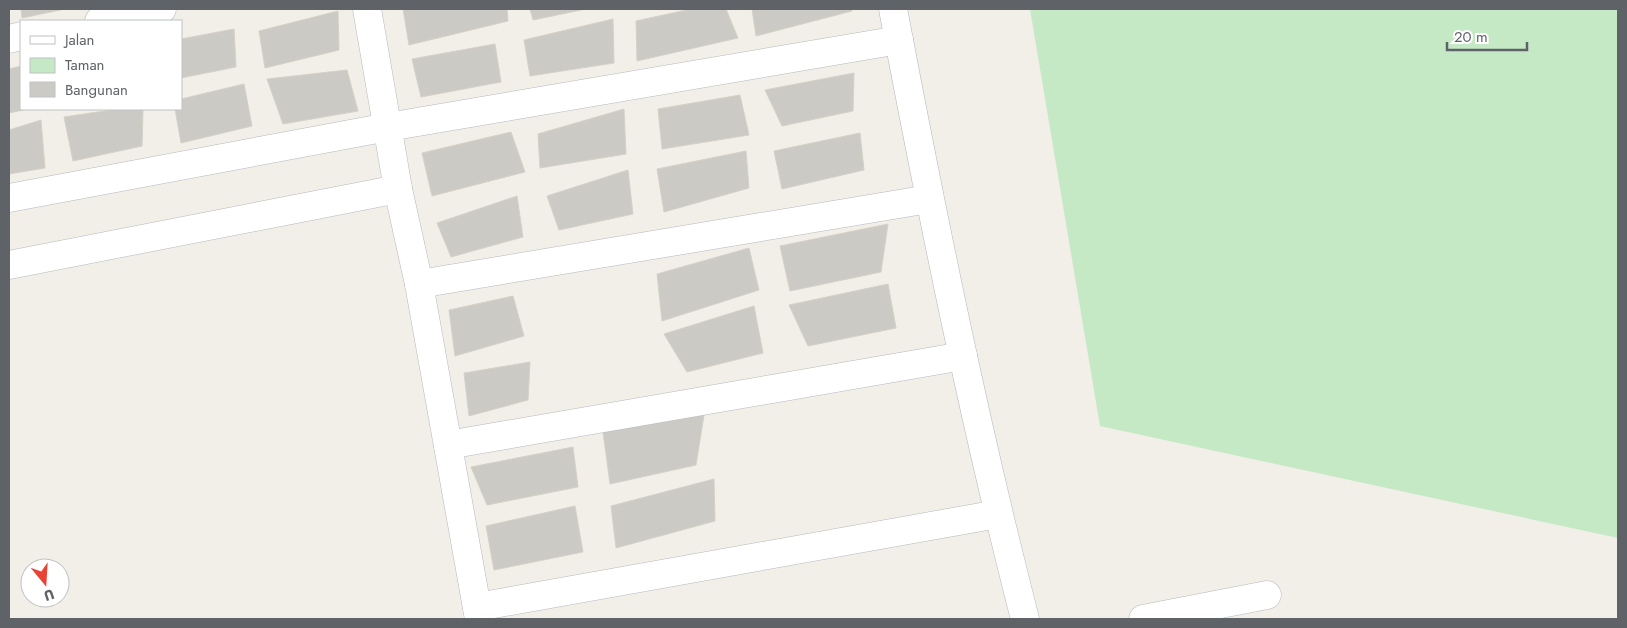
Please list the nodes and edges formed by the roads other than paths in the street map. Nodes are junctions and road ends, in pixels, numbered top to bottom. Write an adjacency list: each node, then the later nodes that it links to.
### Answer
1 (162, 9): 4 (street)
2 (367, 9): 6 (street)
3 (893, 9): 5 (street)
4 (104, 20)
5 (899, 40): 6 (street); 9 (street)
6 (388, 127): 7 (street); 8 (street)
7 (398, 189): 10 (street); 11 (street)
8 (9, 198)
9 (928, 199): 11 (street); 12 (street)
10 (9, 265)
11 (419, 284): 13 (street)
12 (962, 356): 13 (street); 14 (street)
13 (448, 445): 16 (street)
14 (998, 514): 16 (street); 17 (street)
15 (1267, 595): 18 (street)
16 (478, 613)
17 (1025, 619)
18 (1143, 619)

